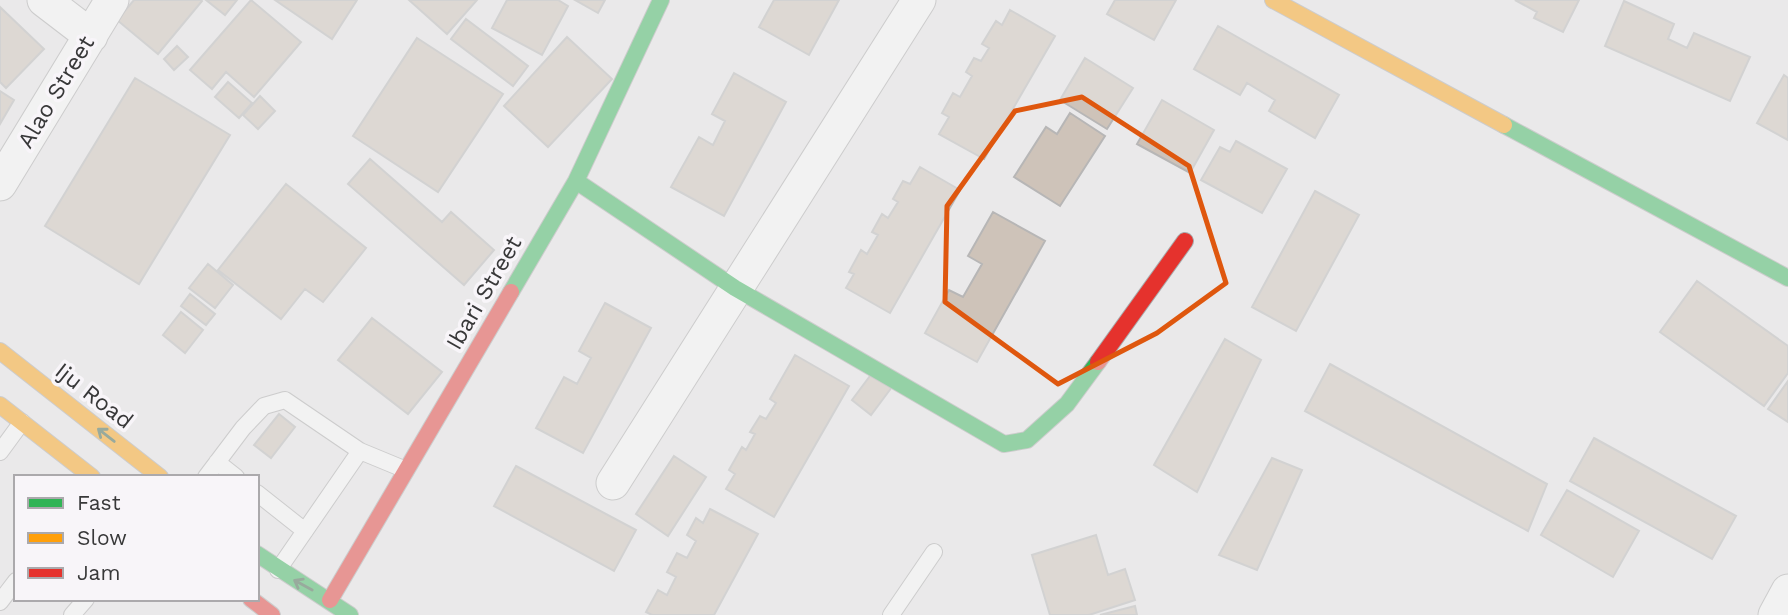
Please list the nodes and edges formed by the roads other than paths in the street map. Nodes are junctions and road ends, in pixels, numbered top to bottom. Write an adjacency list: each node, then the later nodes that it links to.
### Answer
1 (44, 0): 6 (street)
2 (112, 0): 6 (street, Alao Street)
3 (661, 0): 7 (street, Ibari Street)
4 (919, 0): 11 (street)
5 (1273, 0): 10 (street)
6 (91, 36): 8 (street, Alao Street)
7 (576, 181): 11 (street); 18 (street, Ibari Street)
8 (0, 184)
9 (1185, 241): 11 (street)
10 (1788, 278)
11 (735, 288): 23 (street)
12 (0, 351): 20 (street, Iju Road, one-way to 12)
13 (0, 405): 14 (street)
14 (22, 422): 16 (lane); 19 (street)
15 (360, 451): 17 (lane); 18 (lane); 25 (lane)
16 (0, 452)
17 (217, 462): 21 (lane); 22 (lane)
18 (406, 470): 31 (street, Ibari Street)
19 (89, 475)
20 (157, 475)
21 (207, 475)
22 (233, 475)
23 (614, 483)
24 (259, 495): 25 (lane)
25 (305, 531): 28 (lane)
26 (934, 552): 38 (lane)
27 (259, 556): 28 (street)
28 (278, 571): 31 (street, one-way to 28)
29 (14, 584): 34 (lane)
30 (1788, 591): 39 (street)
31 (330, 600): 37 (street)
32 (84, 601): 35 (lane)
33 (254, 601): 36 (street)
34 (0, 602)
35 (72, 615)
36 (272, 615)
37 (350, 615)
38 (891, 615)
39 (1775, 615)

